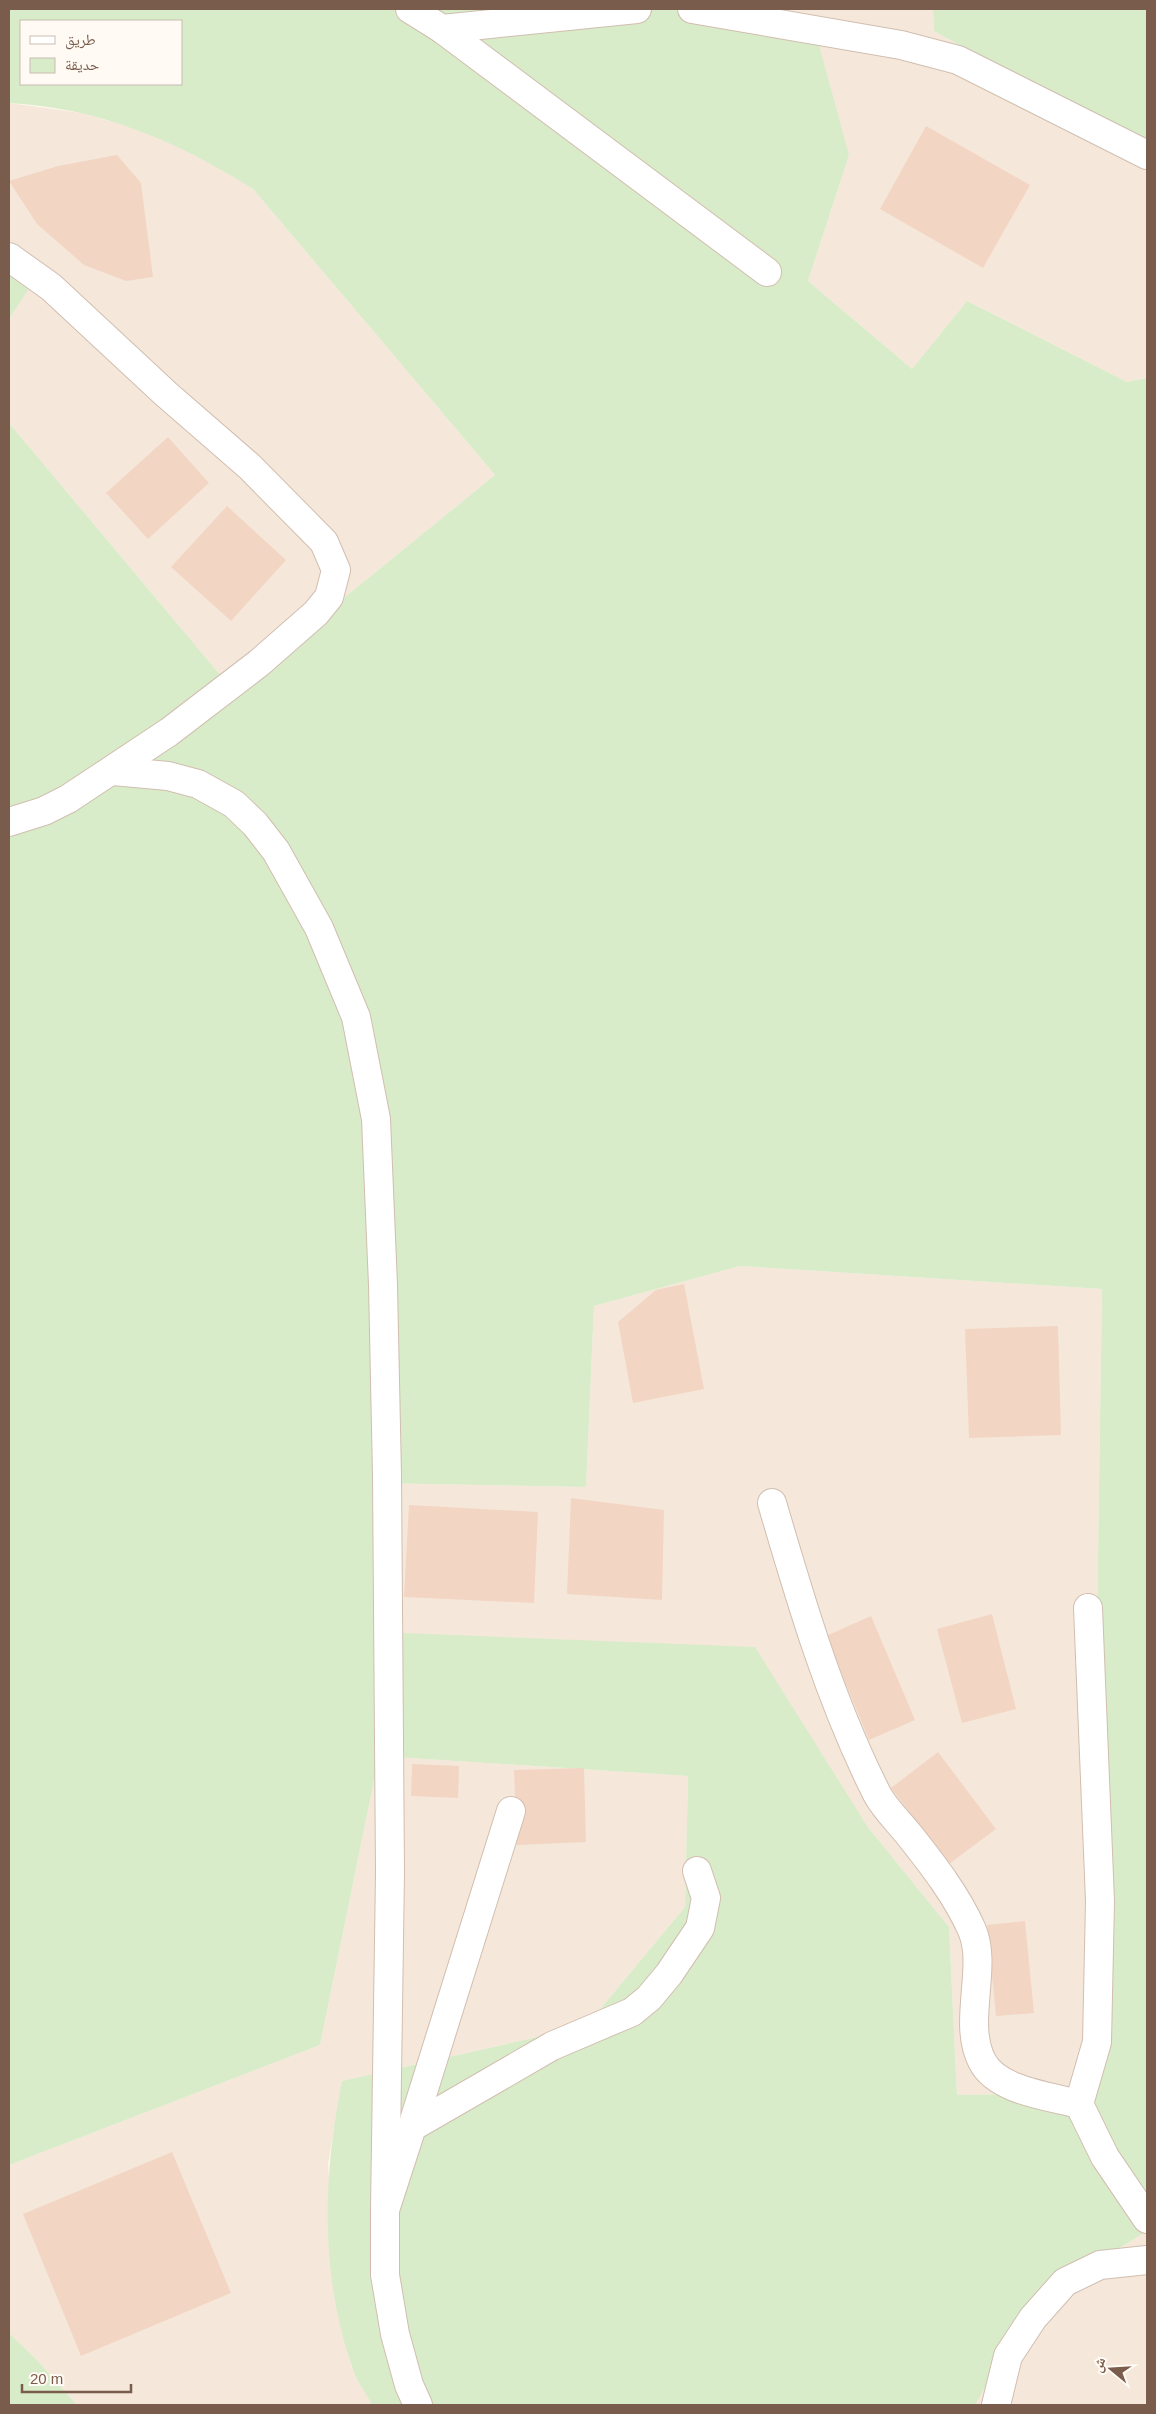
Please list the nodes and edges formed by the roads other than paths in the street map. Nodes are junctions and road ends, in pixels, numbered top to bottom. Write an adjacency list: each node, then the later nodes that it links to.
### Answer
1 (410, 9): 4 (street)
2 (636, 9): 4 (street)
3 (692, 9): 5 (street)
4 (442, 29): 7 (street)
5 (1147, 155)
6 (9, 257): 8 (street)
7 (767, 272)
8 (113, 771): 9 (street); 16 (street)
9 (9, 822)
10 (772, 1503): 14 (street)
11 (1088, 1608): 14 (street)
12 (511, 1811): 15 (street)
13 (698, 1871): 15 (street)
14 (1079, 2104): 17 (street)
15 (412, 2127): 16 (street)
16 (385, 2210): 19 (street)
17 (1147, 2219)
18 (1147, 2260): 20 (street)
19 (418, 2405)
20 (996, 2405)

